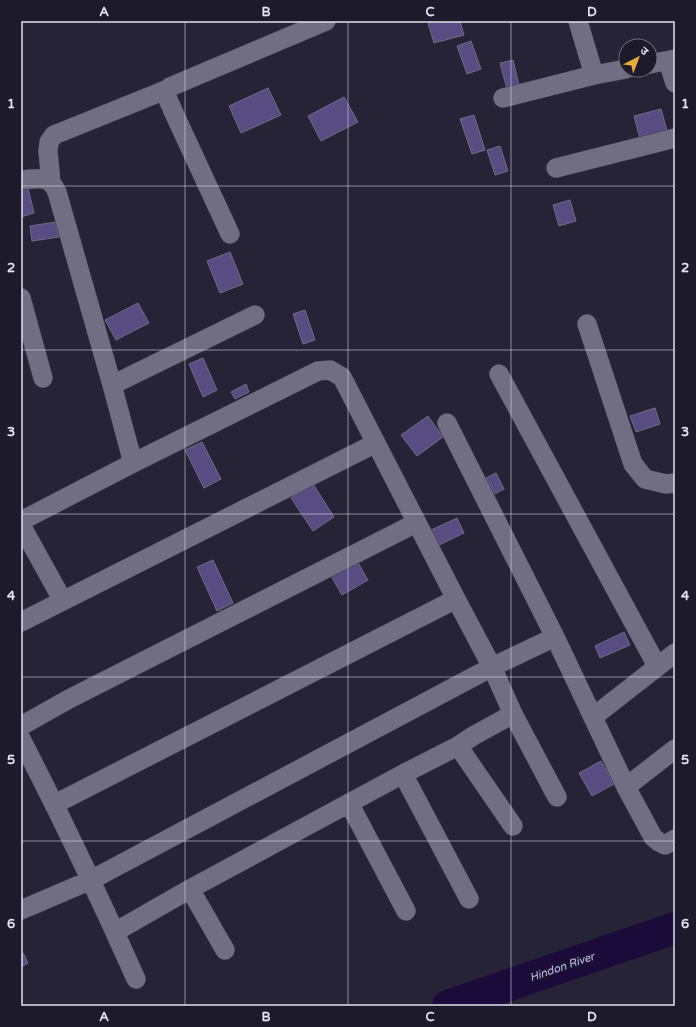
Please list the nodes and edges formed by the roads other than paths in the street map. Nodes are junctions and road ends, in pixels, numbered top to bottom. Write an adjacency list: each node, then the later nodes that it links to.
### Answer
1 (326, 21): 7 (street)
2 (578, 21): 5 (street)
3 (664, 61): 6 (street)
4 (618, 70): 5 (street)
5 (594, 75): 8 (street)
6 (675, 83)
7 (168, 89): 12 (street); 13 (street)
8 (503, 98)
9 (675, 138): 10 (street)
10 (556, 168)
11 (21, 180): 12 (street)
12 (51, 182): 19 (street)
13 (230, 234)
14 (21, 298): 18 (street)
15 (255, 315): 19 (street)
16 (587, 324): 23 (street)
17 (499, 374): 32 (street)
18 (43, 378)
19 (112, 385): 22 (street)
20 (447, 423): 30 (street)
21 (376, 443): 22 (street); 25 (street); 28 (street)
22 (133, 463): 24 (street)
23 (675, 483)
24 (21, 521)
25 (416, 523): 27 (street); 36 (street)
26 (21, 525): 28 (street)
27 (456, 600): 33 (street); 44 (street)
28 (63, 601): 29 (street)
29 (21, 622)
30 (555, 637): 33 (street); 35 (street)
31 (675, 653): 32 (street)
32 (657, 666): 35 (street)
33 (492, 667): 34 (street); 47 (street)
34 (513, 714): 38 (street); 42 (street)
35 (593, 717): 41 (street)
36 (21, 726)
37 (21, 738): 44 (street)
38 (458, 746): 40 (street); 45 (street)
39 (675, 749): 41 (street)
40 (403, 774): 43 (street); 49 (street)
41 (626, 787): 46 (street)
42 (557, 797)
43 (349, 803): 48 (street); 51 (street)
44 (55, 804): 47 (street)
45 (513, 826)
46 (675, 839)
47 (91, 880): 50 (street); 52 (street)
48 (190, 889): 52 (street); 53 (street)
49 (469, 899)
50 (21, 910)
51 (406, 911)
52 (115, 932): 54 (street)
53 (225, 950)
54 (136, 979)

